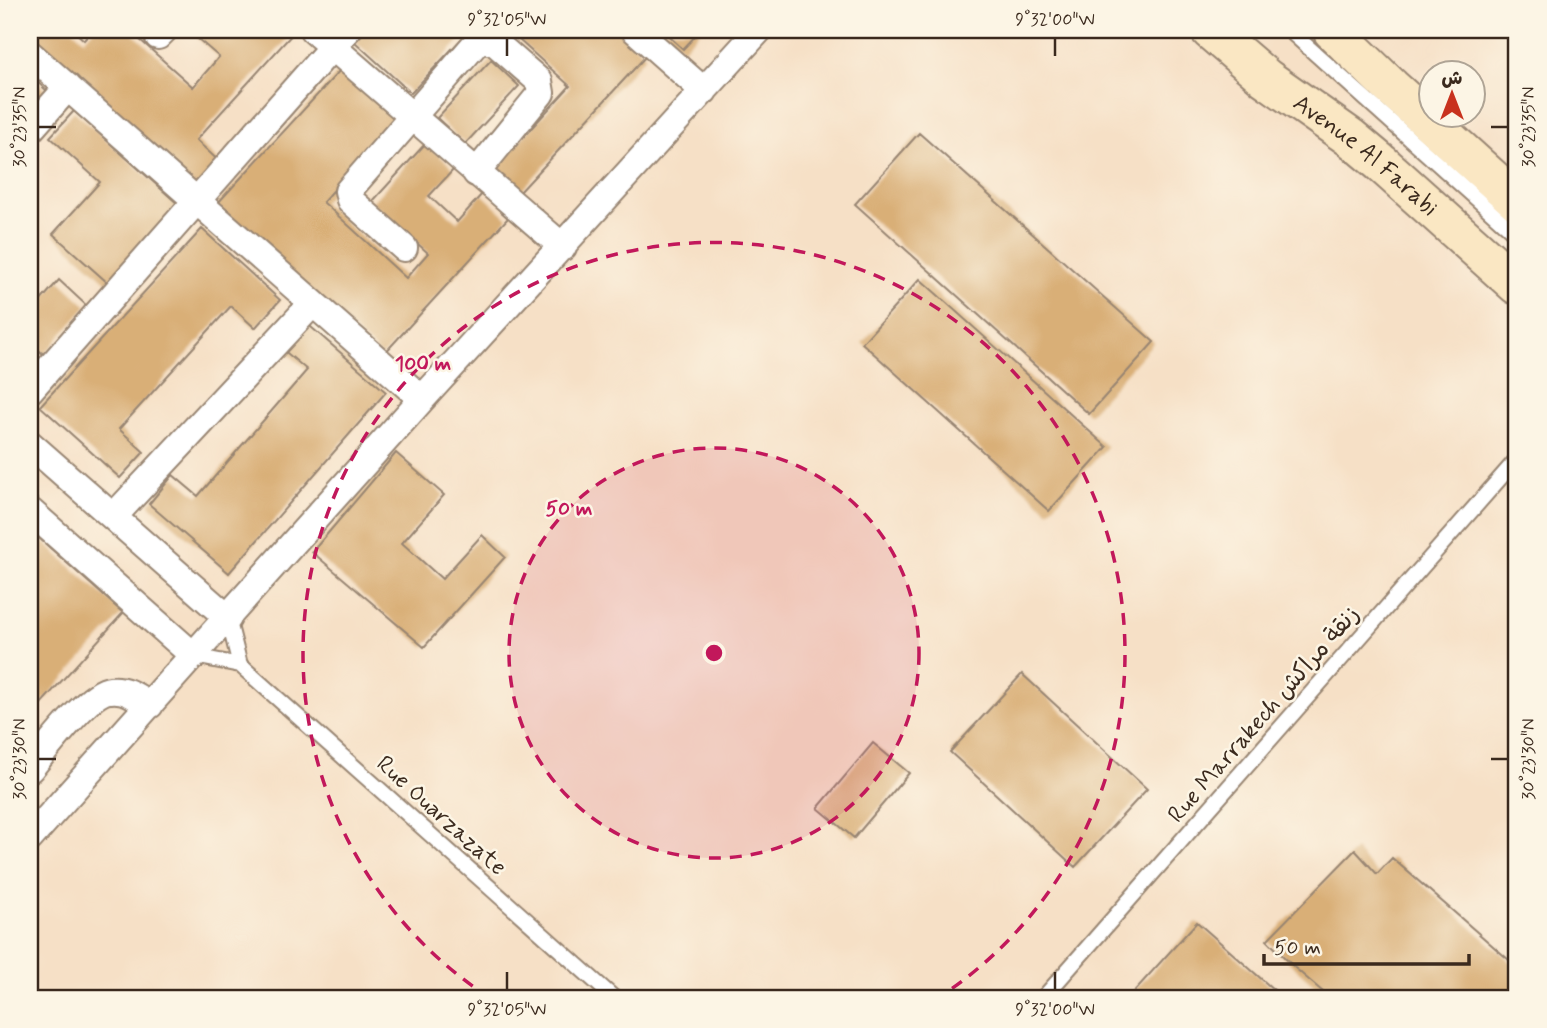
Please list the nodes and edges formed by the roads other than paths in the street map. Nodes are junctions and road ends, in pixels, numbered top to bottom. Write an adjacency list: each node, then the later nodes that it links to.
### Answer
1 (635, 30): 10 (street)
2 (759, 30): 10 (street)
3 (1210, 30): 20 (street, Avenue Al Farabi)
4 (1289, 30): 17 (lane)
5 (1301, 30): 16 (lane)
6 (1332, 30): 15 (street)
7 (331, 35): 11 (street); 14 (street)
8 (30, 54): 9 (street)
9 (68, 87): 12 (street); 14 (street)
10 (704, 91): 18 (street)
11 (412, 116): 13 (street); 13 (street); 19 (street)
12 (30, 130)
13 (476, 173): 18 (street)
14 (197, 201): 21 (street); 22 (street)
15 (1517, 201)
16 (1517, 225)
17 (1517, 235)
18 (563, 247): 23 (street)
19 (404, 248)
20 (1517, 285)
21 (313, 303): 23 (street); 27 (street)
22 (30, 390)
23 (422, 399): 28 (street)
24 (30, 444): 27 (street)
25 (1517, 459): 35 (lane, Rue Marrakech زنقة مراكش)
26 (30, 511): 29 (street)
27 (113, 517): 28 (street)
28 (228, 618): 29 (street); 30 (lane)
29 (194, 656): 30 (lane); 31 (street)
30 (240, 665): 34 (lane, Rue Ouarzazate)
31 (150, 705): 32 (street); 33 (street)
32 (30, 769)
33 (30, 838)
34 (614, 998)
35 (1043, 998)

